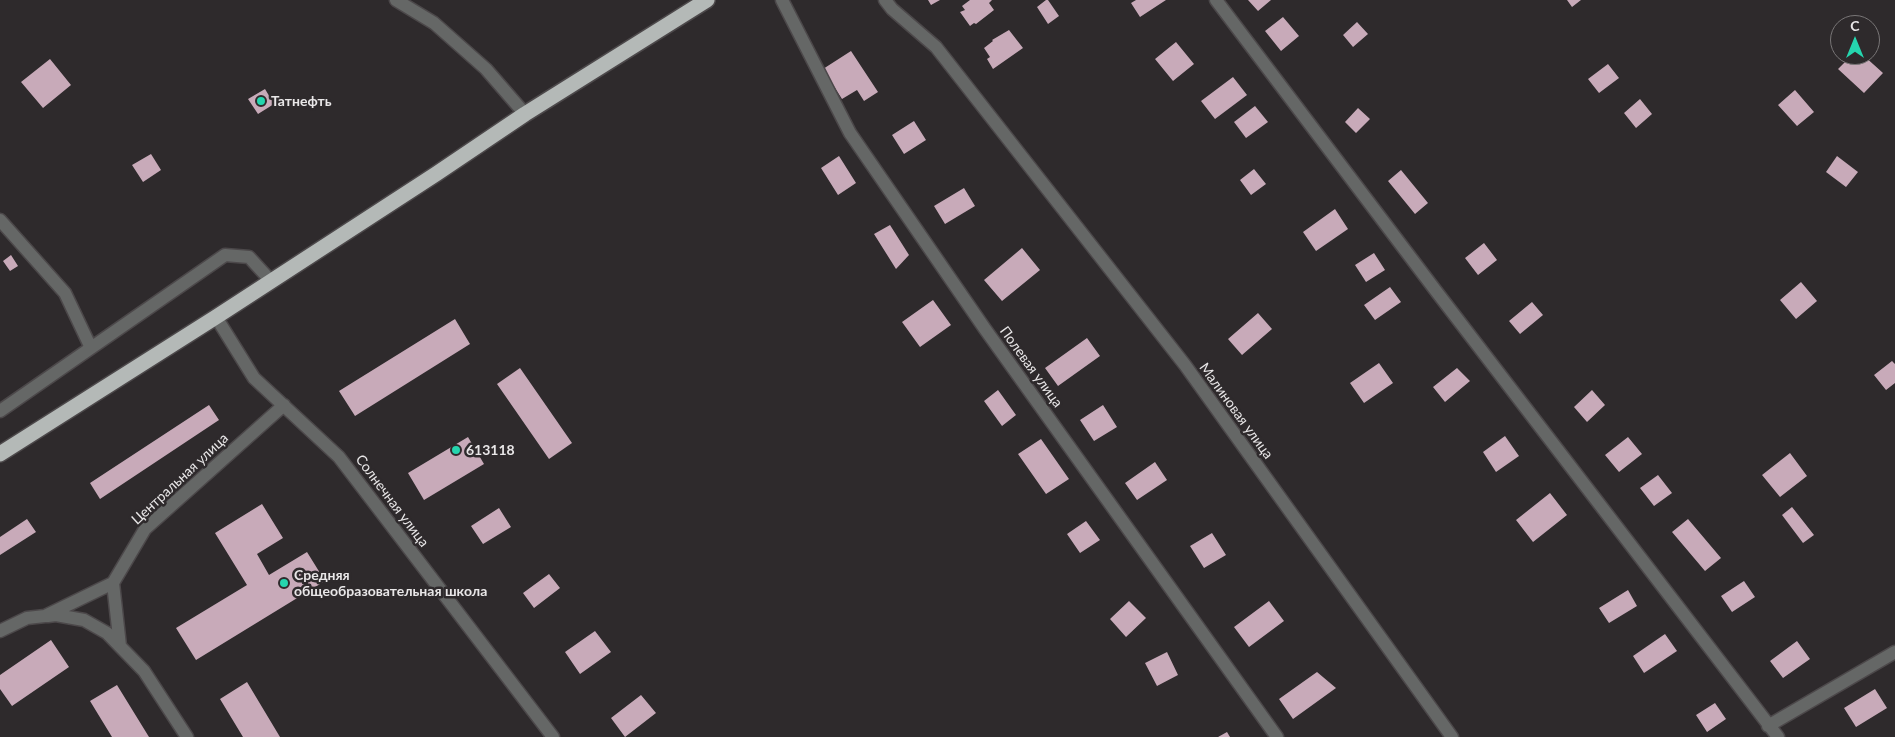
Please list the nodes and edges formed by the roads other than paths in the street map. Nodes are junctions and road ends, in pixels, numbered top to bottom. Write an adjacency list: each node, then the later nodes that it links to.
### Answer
1 (396, 0): 6 (street)
2 (706, 0): 6 (highway)
3 (782, 0): 22 (street, Полевая улица)
4 (885, 0): 23 (street, Малиновая улица)
5 (1216, 0): 19 (street)
6 (525, 114): 8 (highway)
7 (0, 220): 10 (street)
8 (271, 281): 9 (highway); 10 (street)
9 (216, 317): 11 (street, Солнечная улица); 13 (highway)
10 (91, 348): 12 (street)
11 (284, 405): 14 (street, Центральная улица); 21 (street, Солнечная улица)
12 (0, 411)
13 (0, 454)
14 (113, 583): 15 (street); 17 (street)
15 (45, 616): 16 (street); 17 (street)
16 (0, 631)
17 (120, 646): 20 (street)
18 (1895, 652): 19 (street)
19 (1768, 726): 24 (street)
20 (187, 737)
21 (553, 737)
22 (1277, 737)
23 (1452, 737)
24 (1778, 737)

